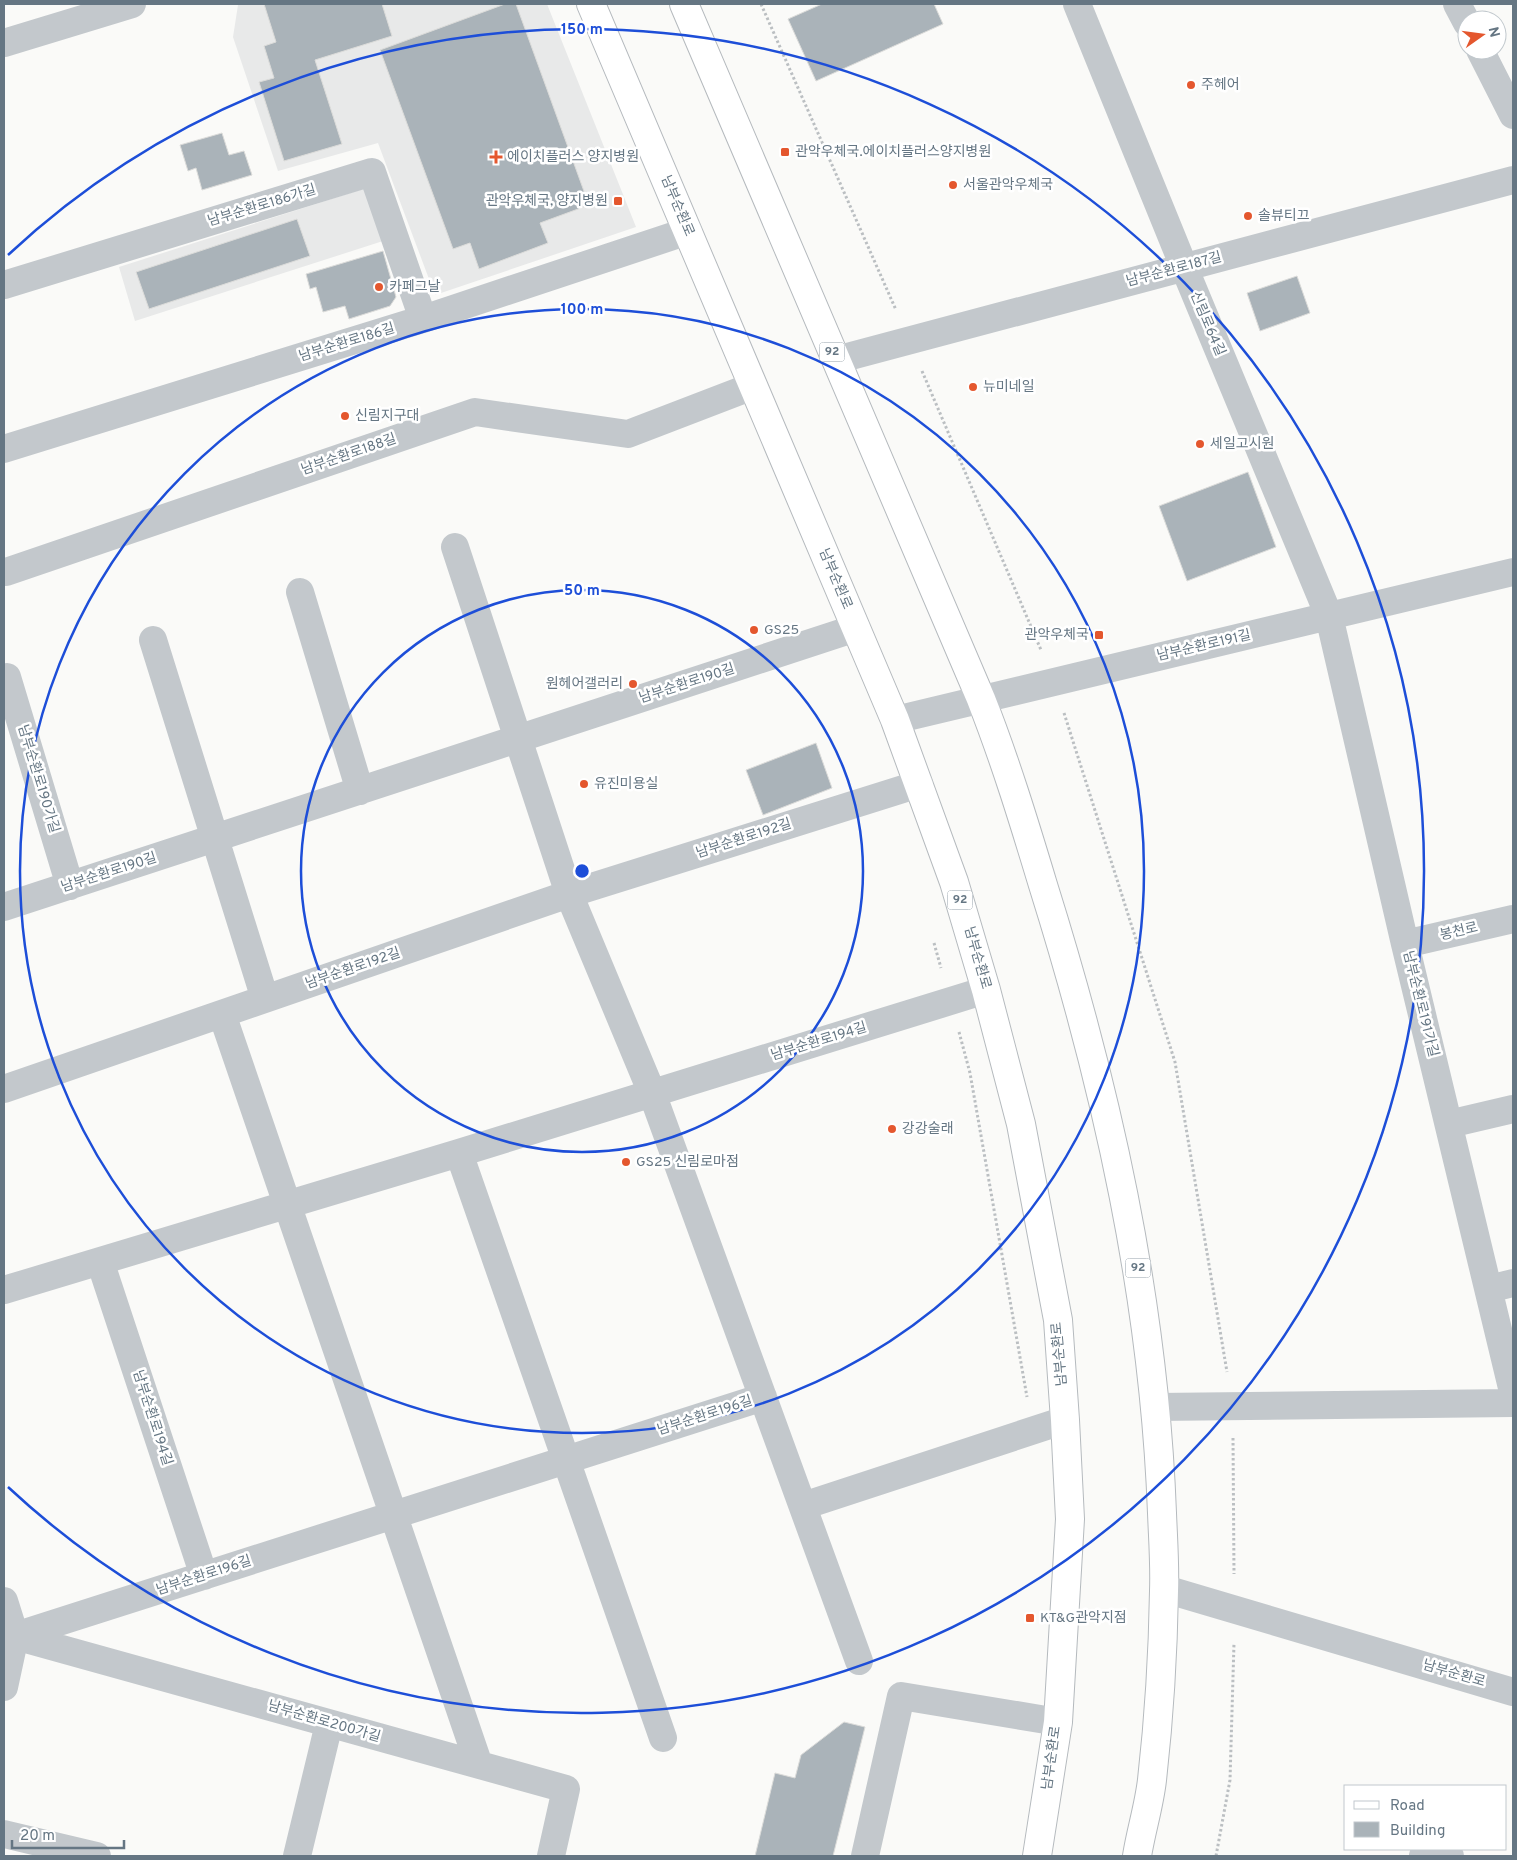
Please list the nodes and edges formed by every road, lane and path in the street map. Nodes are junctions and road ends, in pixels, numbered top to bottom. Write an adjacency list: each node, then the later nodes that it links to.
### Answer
1 (132, 4): 5 (street)
2 (591, 4): 9 (main road, 남부순환로 / 92)
3 (684, 4): 13 (main road, 92)
4 (1077, 4): 10 (street, 신림로64길)
5 (4, 43)
6 (1485, 60): 7 (street)
7 (1513, 115)
8 (1513, 180): 10 (street, 남부순환로187길)
9 (688, 231): 12 (street, 남부순환로186길); 14 (main road, 남부순환로 / 92)
10 (1184, 268): 13 (street, 남부순환로187길); 20 (street, 신림로64길)
11 (4, 285): 12 (street, 남부순환로186가길)
12 (423, 319): 15 (street, 남부순환로186길)
13 (836, 360): 24 (main road, 92)
14 (753, 386): 17 (street, 남부순환로188길); 21 (main road, 남부순환로 / 92)
15 (4, 449)
16 (455, 547): 26 (street)
17 (6, 572)
18 (1513, 572): 20 (street, 남부순환로191길)
19 (300, 592): 28 (street)
20 (1329, 616): 24 (street, 남부순환로191길); 35 (street, 남부순환로191가길)
21 (856, 628): 25 (main road, 남부순환로 / 92); 26 (street, 남부순환로190길)
22 (153, 640): 29 (street)
23 (4, 678): 30 (street, 남부순환로190가길)
24 (981, 699): 25 (street, 남부순환로191길); 52 (main road, 92)
25 (895, 720): 27 (main road, 남부순환로 / 92)
26 (518, 739): 28 (street, 남부순환로190길); 31 (street)
27 (919, 784): 31 (street, 남부순환로192길); 36 (main road, 남부순환로 / 92)
28 (360, 791): 29 (street, 남부순환로190길)
29 (215, 838): 30 (street, 남부순환로190길); 37 (street)
30 (70, 886): 32 (street, 남부순환로190길)
31 (569, 894): 37 (street, 남부순환로192길); 41 (street)
32 (4, 907)
33 (1513, 919): 35 (street, 봉천로)
34 (932, 935): 38 (path)
35 (1405, 944): 43 (street, 남부순환로191가길)
36 (986, 990): 38 (street, 남부순환로194길); 53 (main road, 남부순환로 / 92)
37 (265, 999): 39 (street, 남부순환로192길)
38 (950, 1002): 41 (street, 남부순환로194길); 54 (path)
39 (222, 1014): 40 (street, 남부순환로192길); 45 (street)
40 (4, 1089)
41 (652, 1093): 44 (street, 남부순환로194길); 50 (street)
42 (1513, 1110): 43 (street)
43 (1449, 1124): 47 (street, 남부순환로191가길)
44 (460, 1152): 45 (street, 남부순환로194길); 55 (street)
45 (287, 1204): 46 (street, 남부순환로194길); 57 (street)
46 (100, 1260): 48 (street, 남부순환로194길); 58 (street, 남부순환로194길)
47 (1501, 1286): 49 (street, 남부순환로191가길)
48 (4, 1290)
49 (1513, 1392)
50 (763, 1397): 55 (street, 남부순환로196길); 56 (street, 남부순환로196길)
51 (1513, 1403): 52 (street)
52 (1156, 1408): 59 (main road, 92)
53 (1065, 1420): 54 (street); 65 (main road, 남부순환로 / 92)
54 (1033, 1431): 56 (street)
55 (566, 1460): 57 (street, 남부순환로196길); 67 (street)
56 (803, 1506): 62 (street, 남부순환로196길)
57 (394, 1514): 58 (street, 남부순환로196길); 68 (street)
58 (204, 1576): 61 (street, 남부순환로196길)
59 (1164, 1589): 64 (street, 남부순환로); 75 (main road, 92)
60 (4, 1601): 61 (street)
61 (15, 1636): 63 (street); 66 (street, 남부순환로200가길)
62 (859, 1661)
63 (4, 1687)
64 (1513, 1692)
65 (1058, 1722): 73 (street); 74 (main road, 남부순환로 / 92)
66 (330, 1724): 68 (street, 남부순환로200가길); 71 (street)
67 (663, 1738)
68 (479, 1765): 72 (street, 남부순환로200가길)
69 (4, 1834): 70 (street)
70 (97, 1856)
71 (297, 1856)
72 (551, 1856)
73 (865, 1856)
74 (1037, 1856)
75 (1137, 1856)

